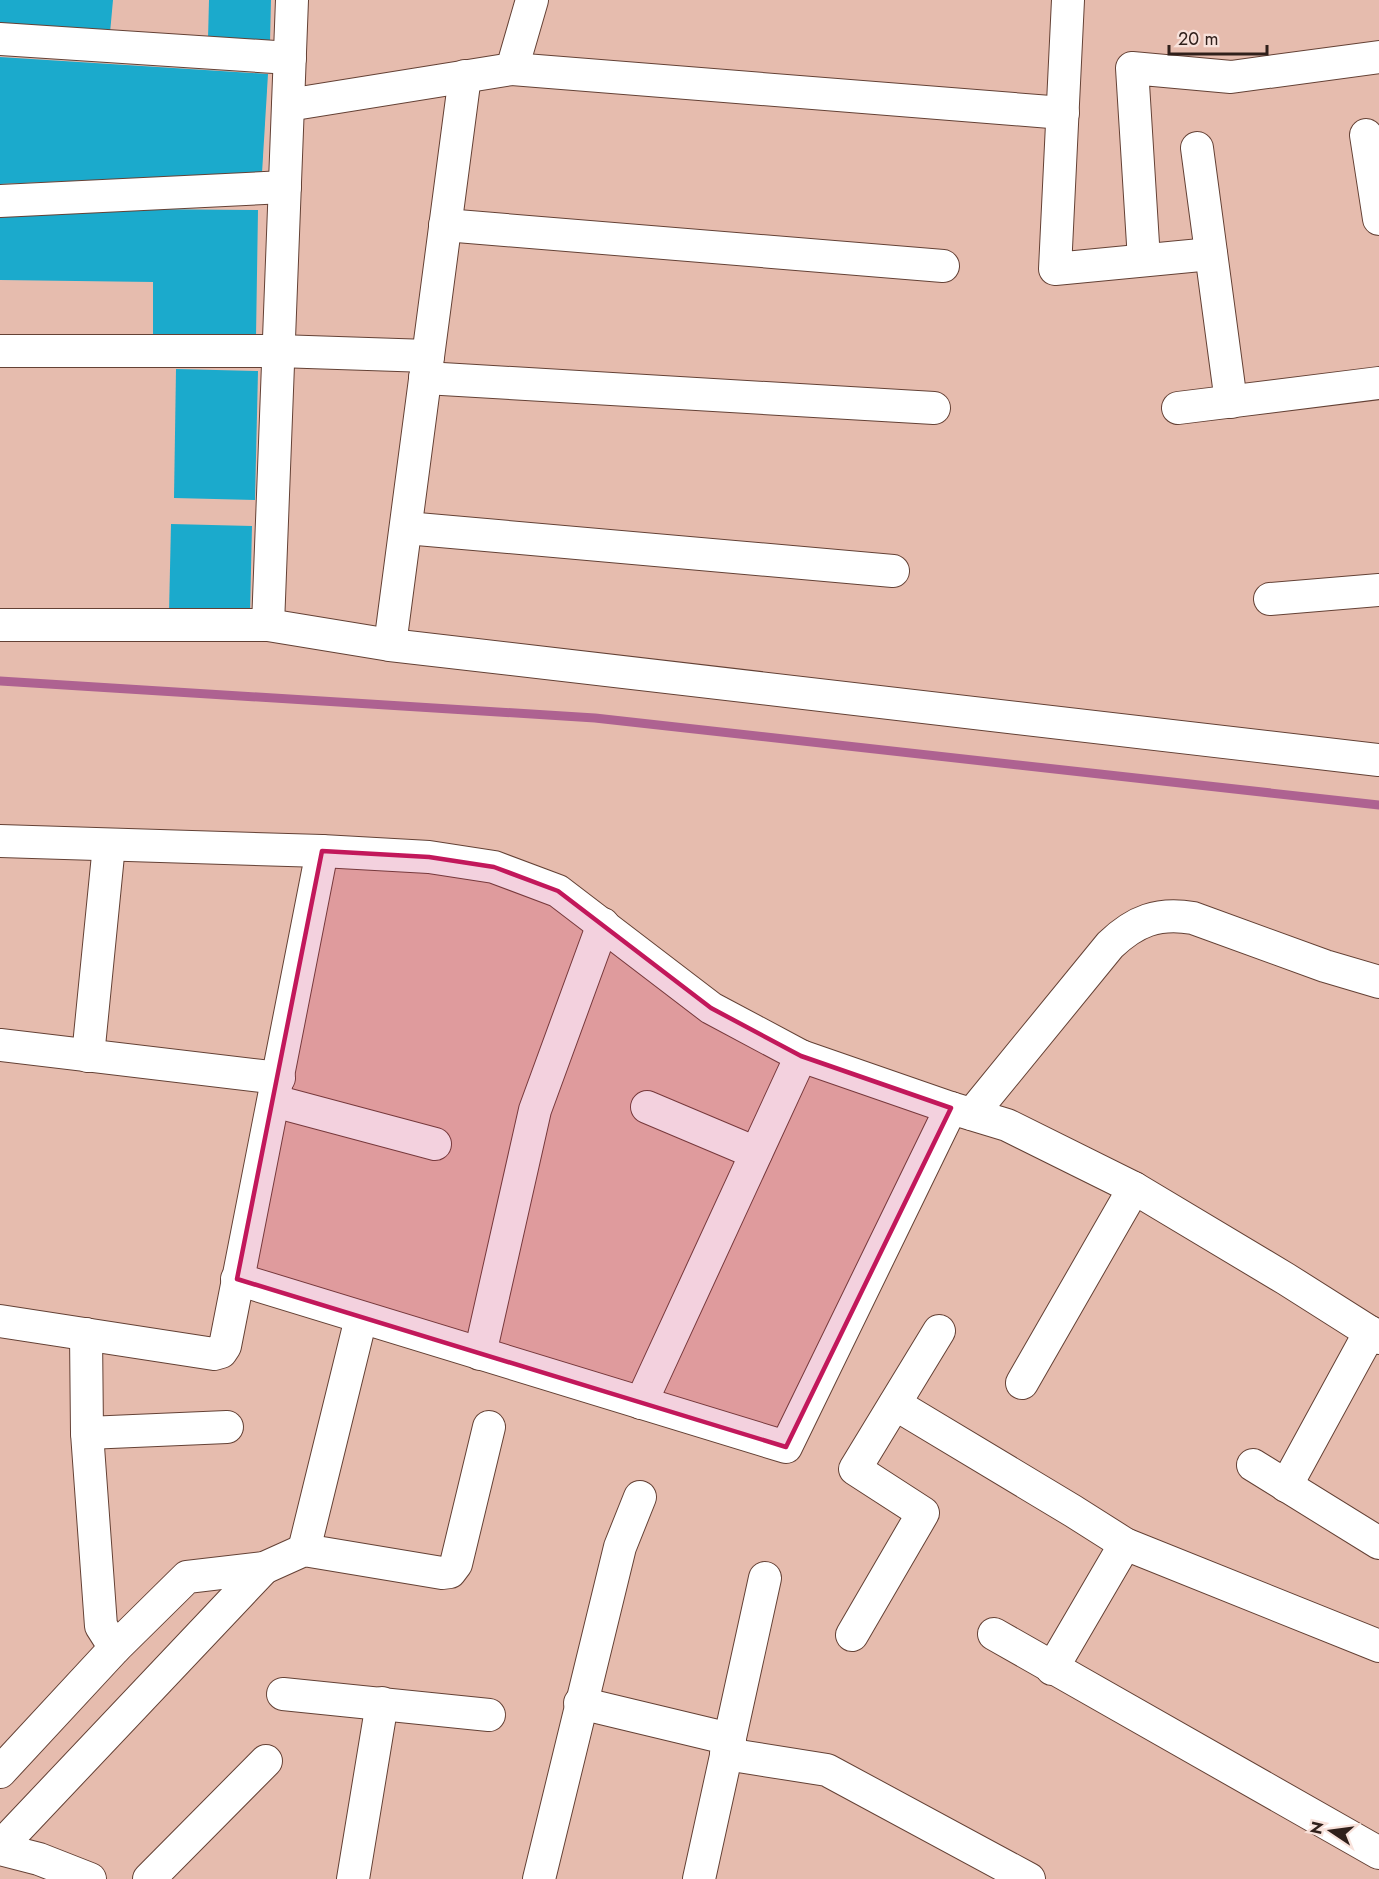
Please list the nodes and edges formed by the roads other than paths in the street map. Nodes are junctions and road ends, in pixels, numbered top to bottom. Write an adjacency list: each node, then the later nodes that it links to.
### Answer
1 (292, 0): 6 (street)
2 (532, 0): 7 (street)
3 (1068, 0): 10 (street)
4 (0, 39): 6 (street)
5 (1379, 57): 18 (street)
6 (290, 58): 9 (street)
7 (512, 69): 8 (street); 10 (street)
8 (465, 76): 9 (street); 16 (street)
9 (288, 105): 13 (street)
10 (1063, 113): 18 (street)
11 (1366, 135): 15 (street)
12 (1197, 148): 17 (street)
13 (285, 187): 14 (street); 21 (street)
14 (0, 201)
15 (1379, 219)
16 (445, 225): 19 (street); 22 (street)
17 (1211, 254): 18 (street); 24 (street)
18 (1144, 260)
19 (943, 266)
20 (0, 351): 21 (street)
21 (279, 351): 22 (street); 32 (street)
22 (427, 367): 25 (street); 27 (street)
23 (1379, 383): 24 (street)
24 (1231, 402): 26 (street)
25 (934, 408)
26 (1178, 408)
27 (406, 528): 28 (street); 33 (street)
28 (893, 571)
29 (1379, 590): 30 (street)
30 (1270, 598)
31 (0, 625): 32 (street)
32 (268, 625): 33 (street)
33 (390, 645): 34 (street)
34 (1379, 760)
35 (0, 841): 36 (street)
36 (109, 845): 37 (street); 41 (street)
37 (322, 851): 38 (street); 43 (street)
38 (603, 924): 42 (street); 55 (street)
39 (1379, 982): 45 (street)
40 (0, 1045): 41 (street)
41 (88, 1056): 43 (street)
42 (801, 1056): 45 (street); 47 (street)
43 (276, 1089): 46 (street); 49 (street)
44 (647, 1107): 47 (street)
45 (961, 1111): 48 (street); 57 (street)
46 (435, 1144)
47 (756, 1153): 57 (street)
48 (1134, 1188): 54 (street); 56 (street)
49 (237, 1279): 50 (street); 53 (street)
50 (361, 1318): 55 (street); 67 (street)
51 (0, 1321): 53 (street)
52 (939, 1331): 58 (street)
53 (86, 1334): 61 (street)
54 (1374, 1335): 63 (street)
55 (480, 1354): 57 (street)
56 (1022, 1383)
57 (641, 1403)
58 (895, 1404): 66 (street); 71 (street)
59 (489, 1426): 67 (street)
60 (227, 1427): 61 (street)
61 (87, 1433): 75 (street)
62 (1252, 1465): 63 (street)
63 (1286, 1486): 65 (street)
64 (640, 1497): 79 (street)
65 (1379, 1543)
66 (1125, 1544): 74 (street); 76 (street)
67 (304, 1550): 68 (street)
68 (264, 1568): 70 (street); 73 (street)
69 (765, 1578): 81 (street)
70 (155, 1610): 73 (street); 75 (street)
71 (852, 1635)
72 (994, 1635): 76 (street)
73 (192, 1645): 84 (street)
74 (1379, 1646)
75 (115, 1648): 83 (street)
76 (1052, 1669): 85 (street)
77 (283, 1695): 78 (street)
78 (382, 1703): 80 (street); 89 (street)
79 (580, 1703): 81 (street); 90 (street)
80 (489, 1715)
81 (728, 1747): 86 (street); 91 (street)
82 (266, 1761): 88 (street)
83 (0, 1772)
84 (0, 1848): 87 (street)
85 (1379, 1853)
86 (1012, 1875)
87 (90, 1879)
88 (149, 1879)
89 (353, 1879)
90 (539, 1879)
91 (699, 1879)

